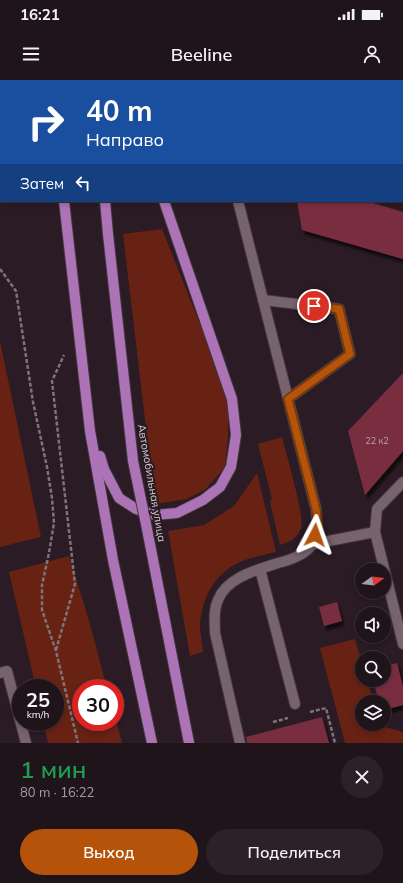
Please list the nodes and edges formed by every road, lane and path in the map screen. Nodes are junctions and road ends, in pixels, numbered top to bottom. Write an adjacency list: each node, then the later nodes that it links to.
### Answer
1 (64, 202): 9 (main road)
2 (105, 202): 24 (main road, Автомобильная улица, bridge)
3 (164, 202): 9 (main road)
4 (238, 202): 6 (street)
5 (0, 269): 15 (path)
6 (263, 300): 8 (street); 8 (street)
7 (64, 355): 15 (path)
8 (288, 399): 12 (street)
9 (90, 431): 23 (main road)
10 (403, 482): 11 (street)
11 (375, 532): 12 (street); 14 (street)
12 (313, 544): 13 (street)
13 (260, 569): 17 (street); 25 (street)
14 (403, 644)
15 (56, 651): 22 (path)
16 (0, 673): 21 (street)
17 (295, 704)
18 (305, 714): 26 (path)
19 (292, 717): 20 (path)
20 (273, 722)
21 (26, 743)
22 (78, 743)
23 (152, 743)
24 (189, 743)
25 (240, 743)
26 (335, 743)

